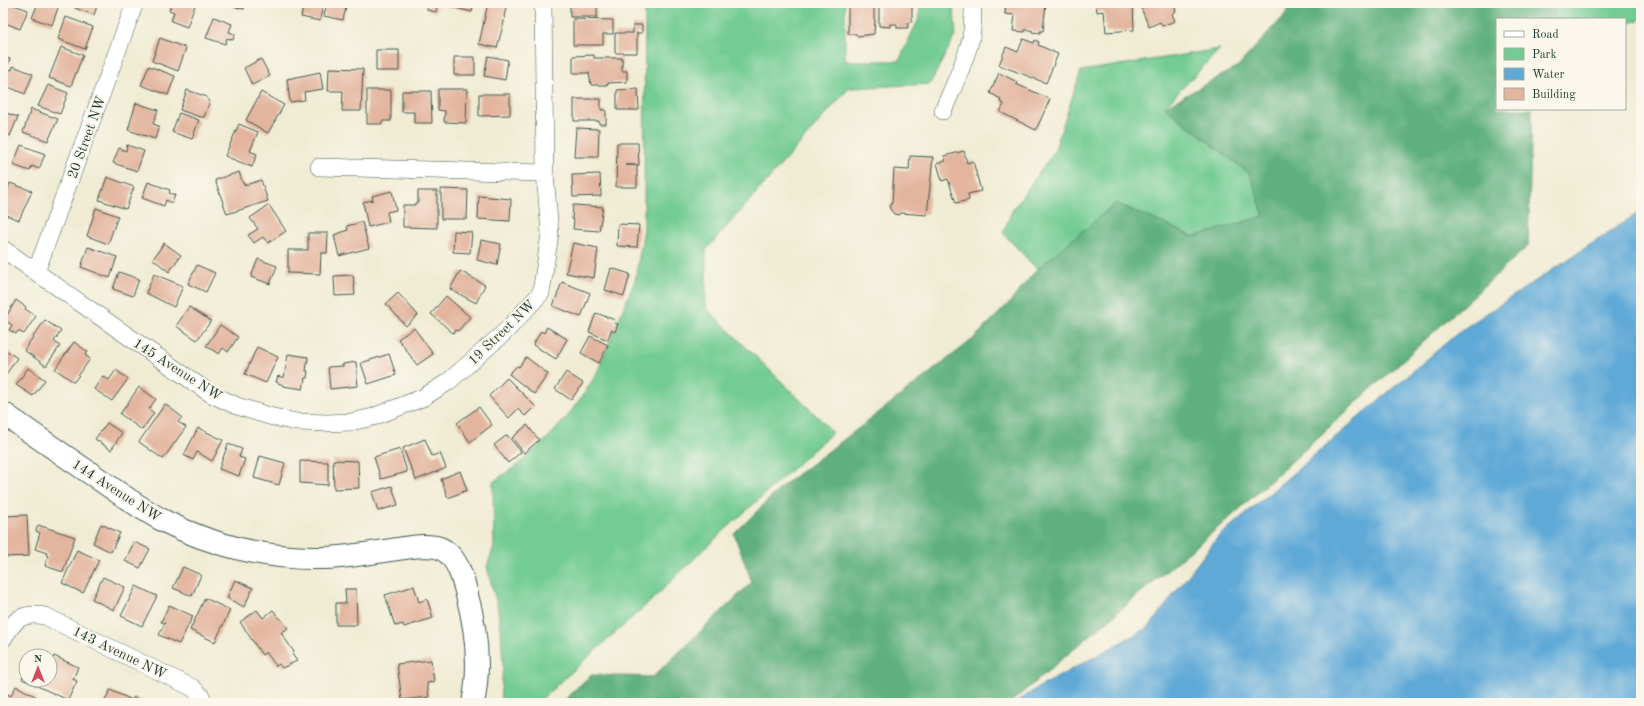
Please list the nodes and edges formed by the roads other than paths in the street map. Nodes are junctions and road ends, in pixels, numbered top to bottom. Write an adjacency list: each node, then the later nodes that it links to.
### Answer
1 (136, 3): 8 (street, 20 Street NW)
2 (543, 3): 6 (street, 19 Street NW)
3 (973, 3): 4 (street)
4 (943, 111)
5 (319, 167): 6 (street)
6 (545, 173): 9 (street, 19 Street NW)
7 (3, 249): 8 (street, 145 Avenue NW)
8 (36, 272): 9 (street, 145 Avenue NW)
9 (422, 398)
10 (3, 413): 13 (street, 144 Avenue NW)
11 (3, 639): 12 (street, 143 Avenue NW)
12 (204, 703)
13 (473, 703)

